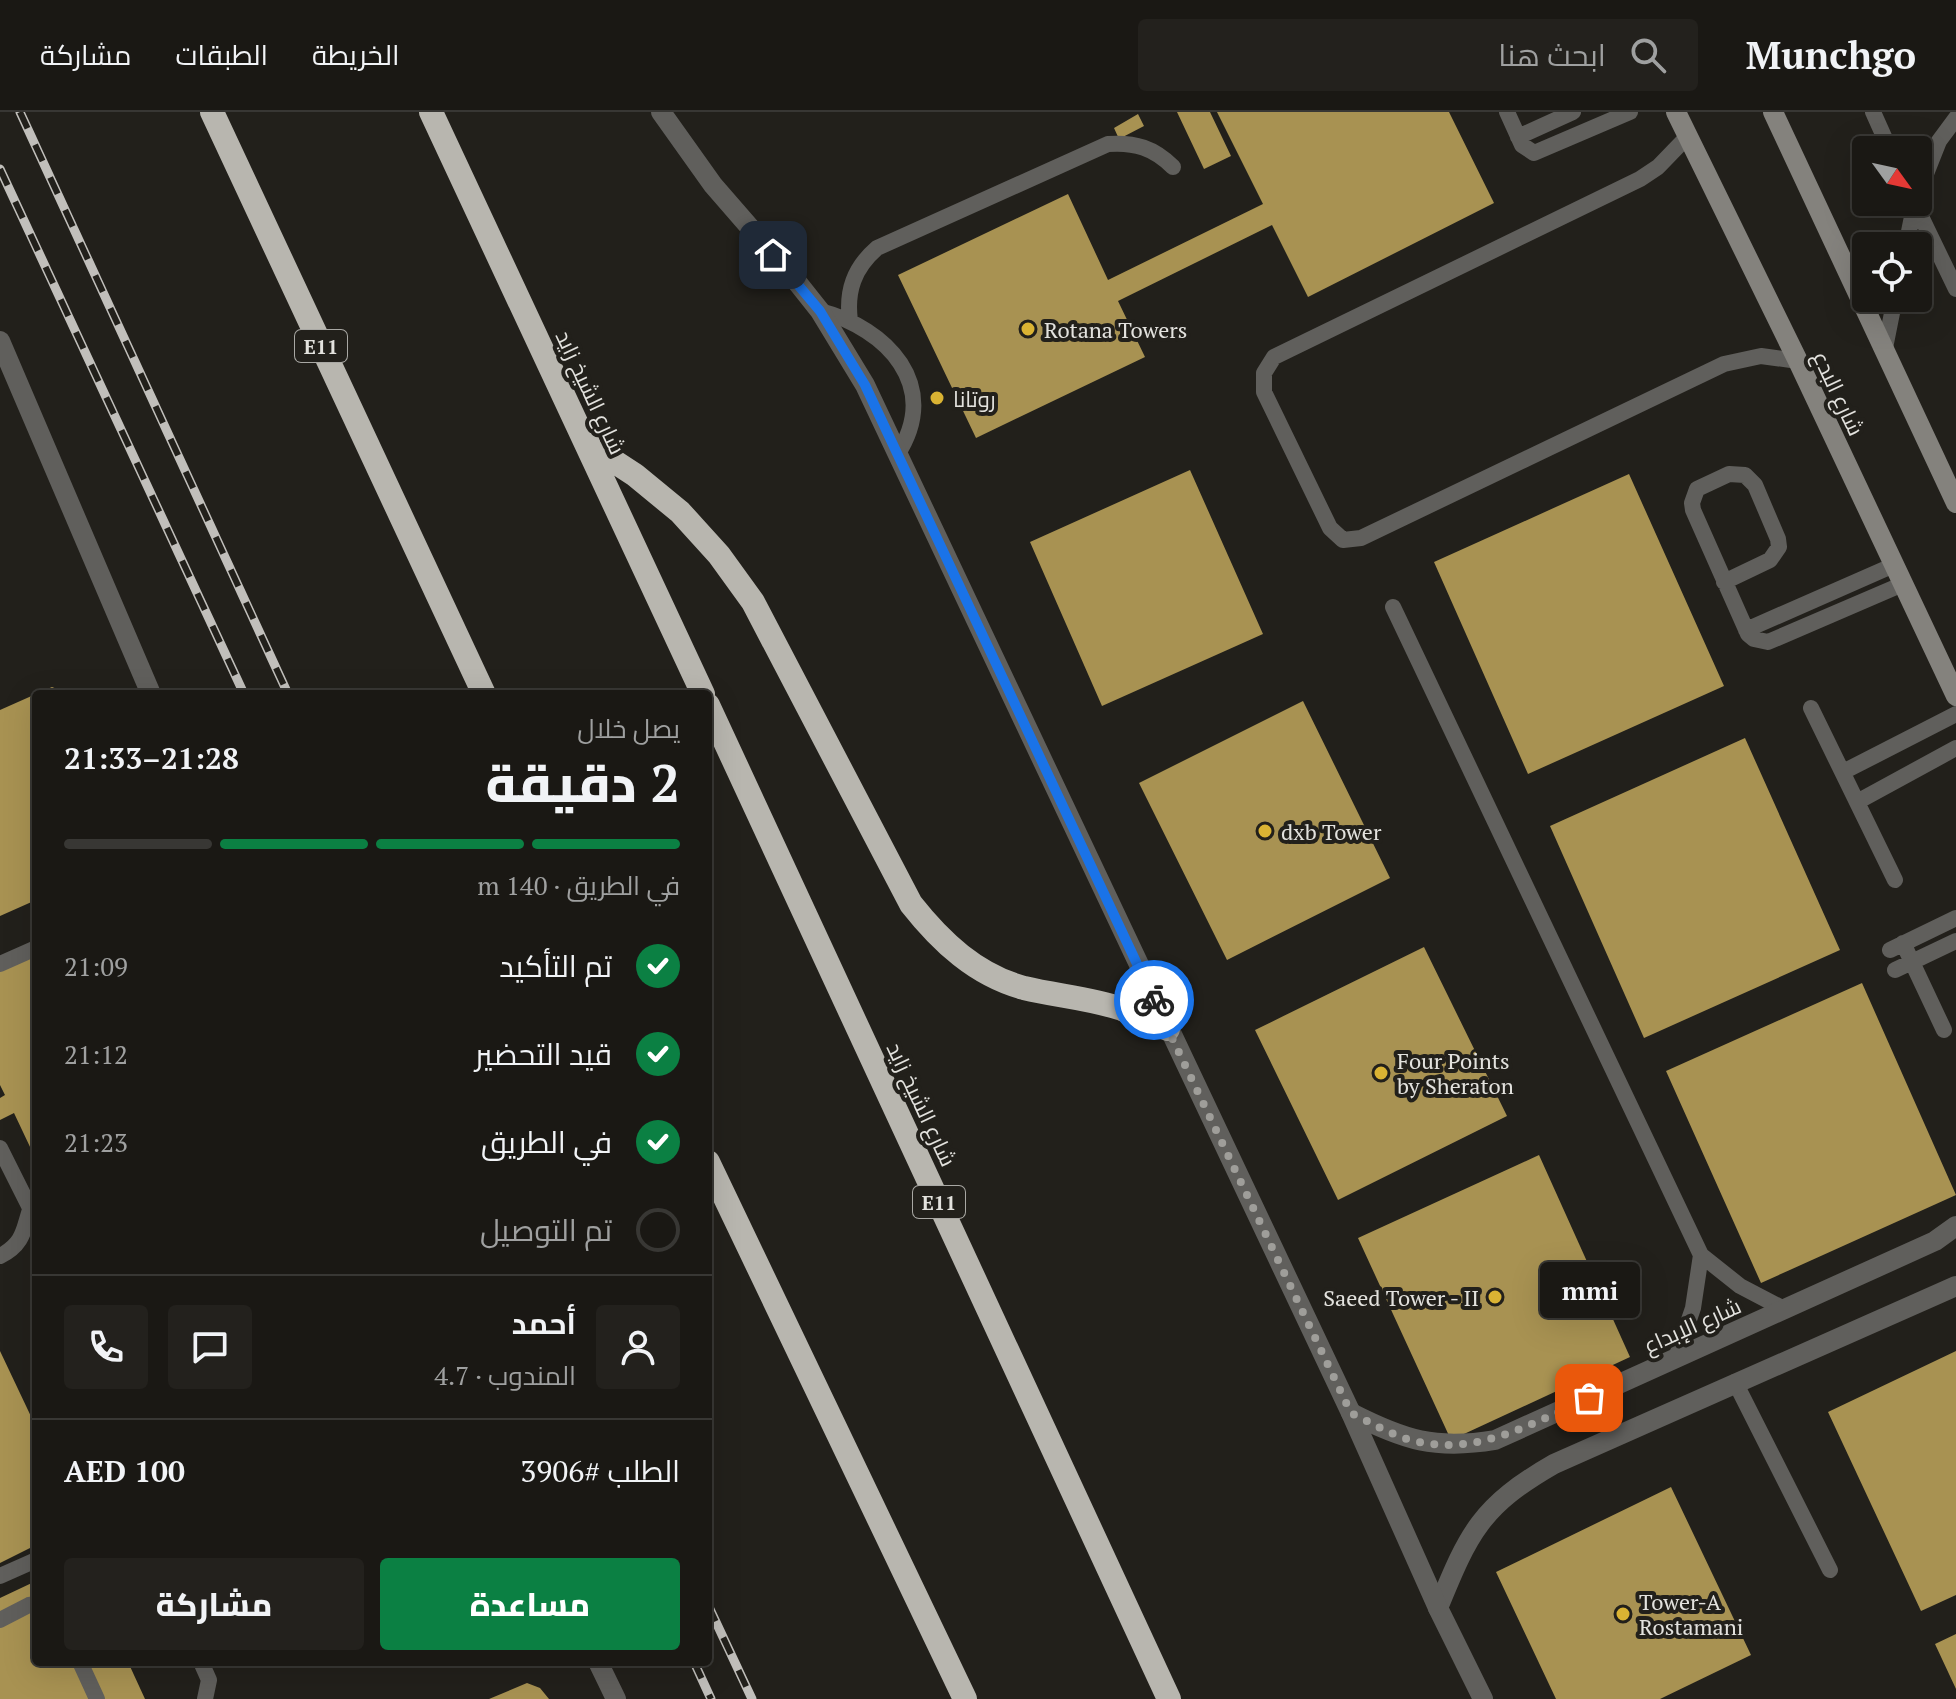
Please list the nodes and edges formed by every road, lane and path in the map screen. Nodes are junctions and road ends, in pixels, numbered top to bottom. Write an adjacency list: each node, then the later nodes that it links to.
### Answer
1 (212, 112): 31 (highway, E11)
2 (431, 112): 24 (highway, شارع الشيخ زايد)
3 (661, 112): 18 (street)
4 (1507, 112): 13 (lane)
5 (1573, 112): 13 (lane)
6 (1630, 112): 13 (lane)
7 (1676, 112): 11 (main road, شارع البدع)
8 (1773, 112): 22 (main road)
9 (1873, 112): 12 (lane)
10 (1956, 118): 14 (lane)
11 (1688, 136): 23 (main road, شارع البدع); 23 (lane)
12 (1884, 136)
13 (1518, 137)
14 (1932, 159)
15 (1173, 167): 20 (lane)
16 (1922, 216): 17 (lane)
17 (1956, 289)
18 (820, 311): 20 (lane); 25 (street)
19 (1892, 312): 22 (lane)
20 (850, 321): 25 (lane)
21 (0, 341): 30 (street)
22 (1885, 348): 26 (main road)
23 (1798, 361): 27 (main road, شارع البدع)
24 (586, 443): 32 (highway, شارع الشيخ زايد); 47 (highway)
25 (897, 455): 47 (street)
26 (1956, 503)
27 (1898, 574): 28 (lane); 33 (main road, شارع البدع)
28 (1724, 582): 28 (lane)
29 (1393, 607): 54 (lane)
30 (149, 690)
31 (482, 690)
32 (701, 690)
33 (1956, 696)
34 (1811, 708): 38 (lane)
35 (712, 714): 74 (highway, شارع الشيخ زايد / E11)
36 (1956, 714): 38 (lane)
37 (1956, 748): 39 (lane)
38 (1843, 772): 39 (lane)
39 (1857, 802): 40 (lane)
40 (1895, 880)
41 (1956, 918): 44 (lane)
42 (1956, 941): 44 (lane)
43 (32, 950): 45 (lane)
44 (1911, 962): 46 (lane); 48 (lane)
45 (0, 964)
46 (1895, 970)
47 (1168, 1029): 60 (street)
48 (1944, 1030)
49 (0, 1148): 51 (lane)
50 (712, 1170): 73 (highway)
51 (32, 1200)
52 (32, 1206): 55 (lane)
53 (1956, 1226): 57 (street, شارع الإبداع)
54 (1701, 1255): 57 (lane); 58 (lane)
55 (0, 1256)
56 (1956, 1286): 59 (street)
57 (1784, 1309): 58 (street, شارع الإبداع)
58 (1676, 1358): 60 (street, شارع الإبداع)
59 (1735, 1382): 62 (lane); 65 (street)
60 (1351, 1413): 65 (street)
61 (32, 1562): 63 (lane)
62 (1830, 1570)
63 (0, 1576)
64 (32, 1605): 66 (lane)
65 (1438, 1608): 75 (street)
66 (0, 1620)
67 (82, 1666): 70 (lane)
68 (203, 1666): 71 (lane)
69 (600, 1666): 72 (street)
70 (97, 1699)
71 (205, 1699)
72 (616, 1699)
73 (965, 1699)
74 (1169, 1699)
75 (1483, 1699)

